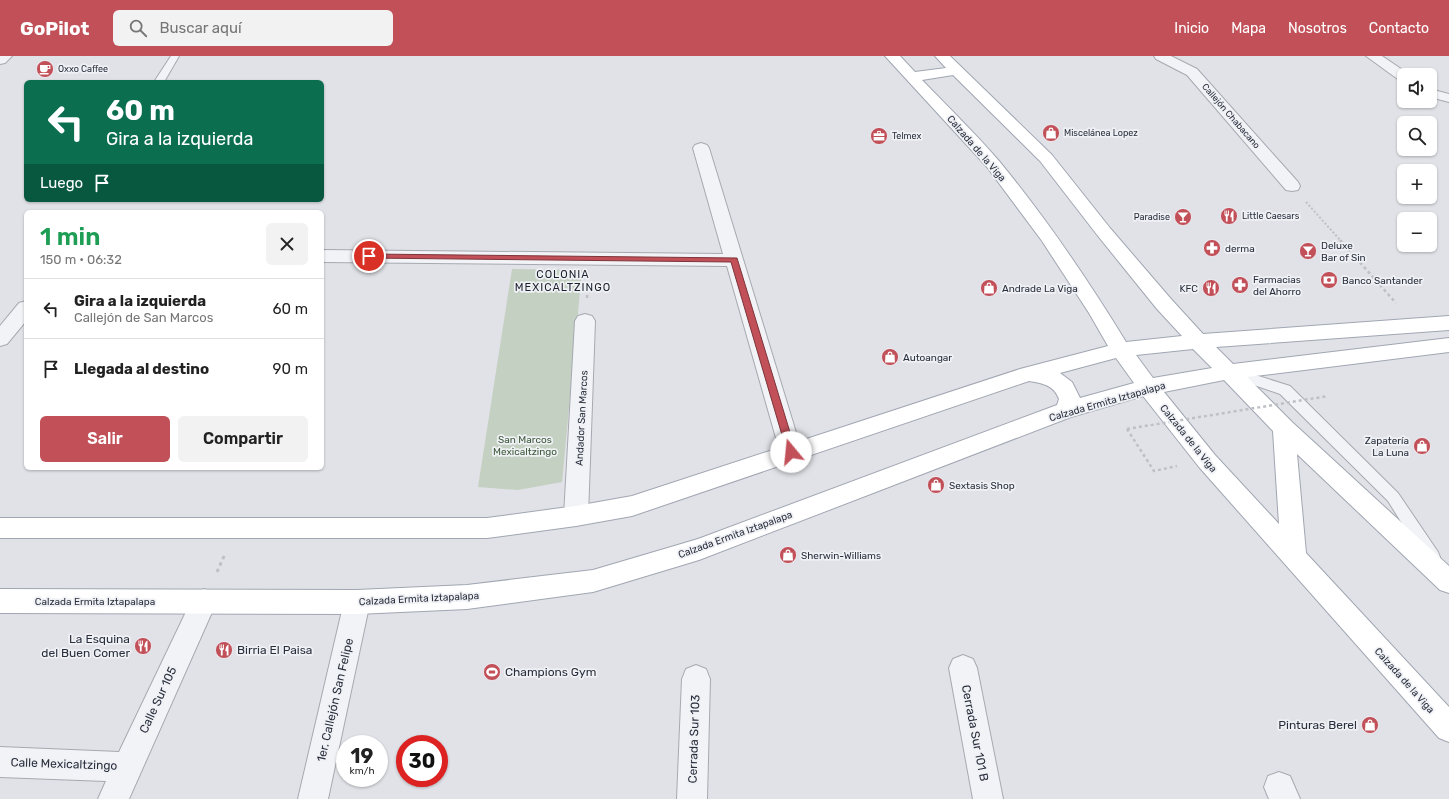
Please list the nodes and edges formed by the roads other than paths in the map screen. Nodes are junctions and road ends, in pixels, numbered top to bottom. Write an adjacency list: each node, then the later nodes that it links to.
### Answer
1 (4, 56): 7 (street)
2 (175, 56): 11 (lane)
3 (892, 56): 10 (main road, Calzada de la Viga)
4 (942, 56): 8 (main road)
5 (1161, 56): 15 (street, Callejón Chabacano)
6 (1373, 56): 9 (street)
7 (0, 60)
8 (957, 70): 10 (main road); 22 (main road)
9 (1397, 72)
10 (912, 77): 24 (main road, Calzada de la Viga)
11 (160, 80)
12 (1437, 95): 13 (street)
13 (1449, 98)
14 (701, 148): 17 (street)
15 (1292, 186)
16 (324, 256): 17 (street)
17 (734, 260): 30 (street)
18 (24, 310): 21 (street)
19 (585, 321): 31 (street, Andador San Marcos)
20 (1449, 323): 22 (main road)
21 (0, 339)
22 (1198, 341): 24 (main road); 25 (main road)
23 (1449, 345): 25 (main road, Calzada Ermita Iztapalapa)
24 (1121, 350): 26 (main road); 27 (main road, Calzada de la Viga)
25 (1229, 372): 27 (main road, Calzada Ermita Iztapalapa); 29 (main road); 34 (lane)
26 (1027, 374): 28 (main road); 30 (main road)
27 (1148, 387): 28 (main road, Calzada Ermita Iztapalapa); 33 (main road, Calzada de la Viga)
28 (1066, 410): 37 (main road, Calzada Ermita Iztapalapa)
29 (1284, 428): 33 (main road); 34 (main road)
30 (791, 452): 31 (main road)
31 (576, 516): 32 (main road)
32 (0, 528)
33 (1294, 558): 40 (main road, Calzada de la Viga)
34 (1448, 581)
35 (0, 600): 36 (main road, Calzada Ermita Iztapalapa)
36 (204, 601): 37 (main road, Calzada Ermita Iztapalapa); 42 (street, Calle Sur 105)
37 (357, 602): 44 (street, 1er. Callejón San Felipe)
38 (963, 668): 46 (street, Cerrada Sur 101 B)
39 (696, 679): 45 (street, Cerrada Sur 103)
40 (1449, 728)
41 (0, 762): 42 (street, Calle Mexicaltzingo)
42 (128, 766): 43 (street, Calle Sur 105)
43 (113, 799)
44 (313, 799)
45 (692, 799)
46 (988, 799)

